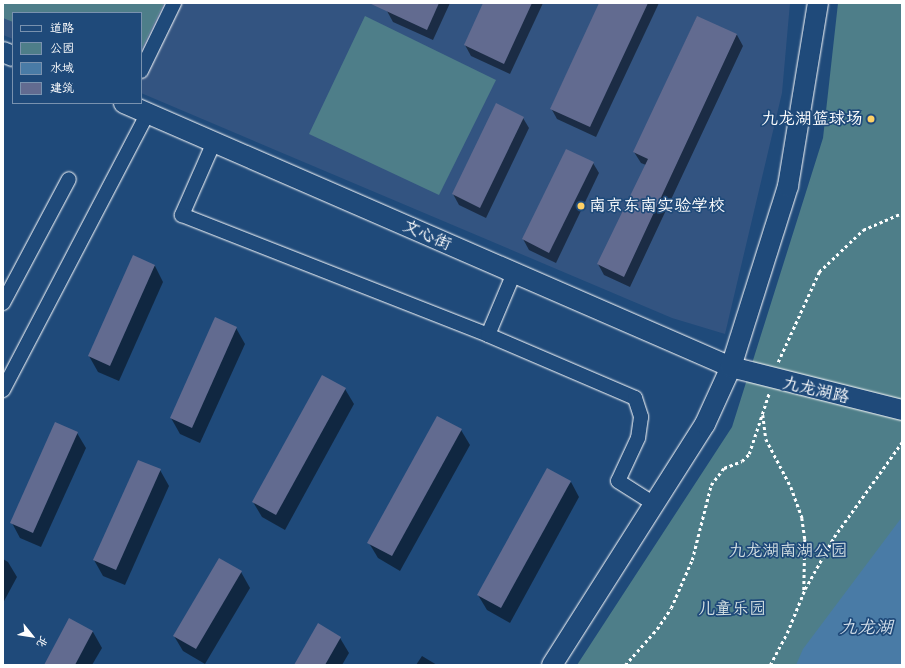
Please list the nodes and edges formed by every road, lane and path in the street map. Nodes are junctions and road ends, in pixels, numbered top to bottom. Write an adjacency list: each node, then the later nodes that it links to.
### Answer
1 (174, 3): 3 (street)
2 (818, 3): 12 (street)
3 (142, 69)
4 (127, 104): 5 (street, 文心街)
5 (148, 113): 6 (street, 文心街); 15 (street)
6 (214, 142): 9 (street, 文心街); 11 (street)
7 (69, 179): 10 (street)
8 (902, 213): 13 (path)
9 (514, 273): 11 (street); 12 (street, 文心街)
10 (3, 302)
11 (488, 335): 19 (street)
12 (731, 367): 16 (street, 九龙湖路); 19 (street)
13 (776, 368)
14 (771, 387): 17 (path)
15 (3, 390)
16 (902, 410)
17 (763, 413): 20 (path); 22 (path)
18 (902, 442): 20 (path)
19 (656, 505): 21 (street)
20 (804, 591): 23 (path)
21 (552, 665)
22 (625, 665)
23 (770, 665)

